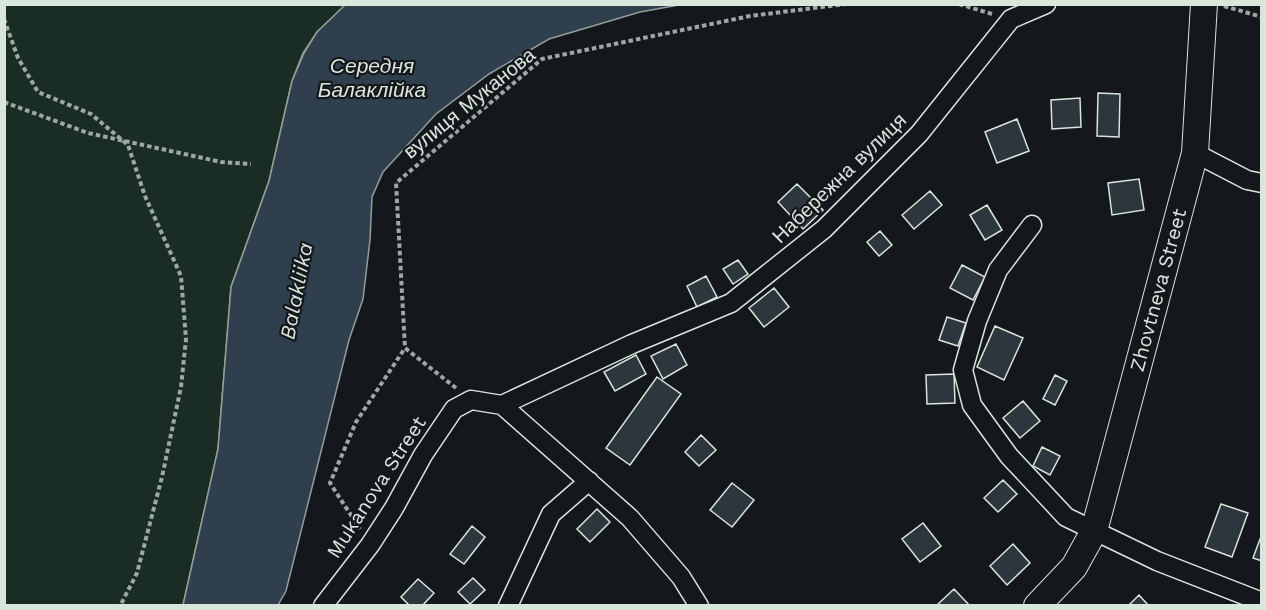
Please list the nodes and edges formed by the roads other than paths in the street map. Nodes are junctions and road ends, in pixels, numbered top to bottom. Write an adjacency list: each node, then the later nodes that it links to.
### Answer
1 (1046, 4): 6 (street, Набережна вулиця)
2 (1204, 4): 3 (street, Zhovtneva Street)
3 (1195, 153): 4 (street); 8 (street, Zhovtneva Street)
4 (1262, 183)
5 (1032, 225): 8 (street)
6 (502, 405): 7 (street); 10 (street, Mukanova Street)
7 (589, 481): 11 (street); 12 (street)
8 (1094, 531): 9 (street); 13 (street, Zhovtneva Street)
9 (1262, 602)
10 (323, 606)
11 (508, 606)
12 (699, 606)
13 (1037, 606)

